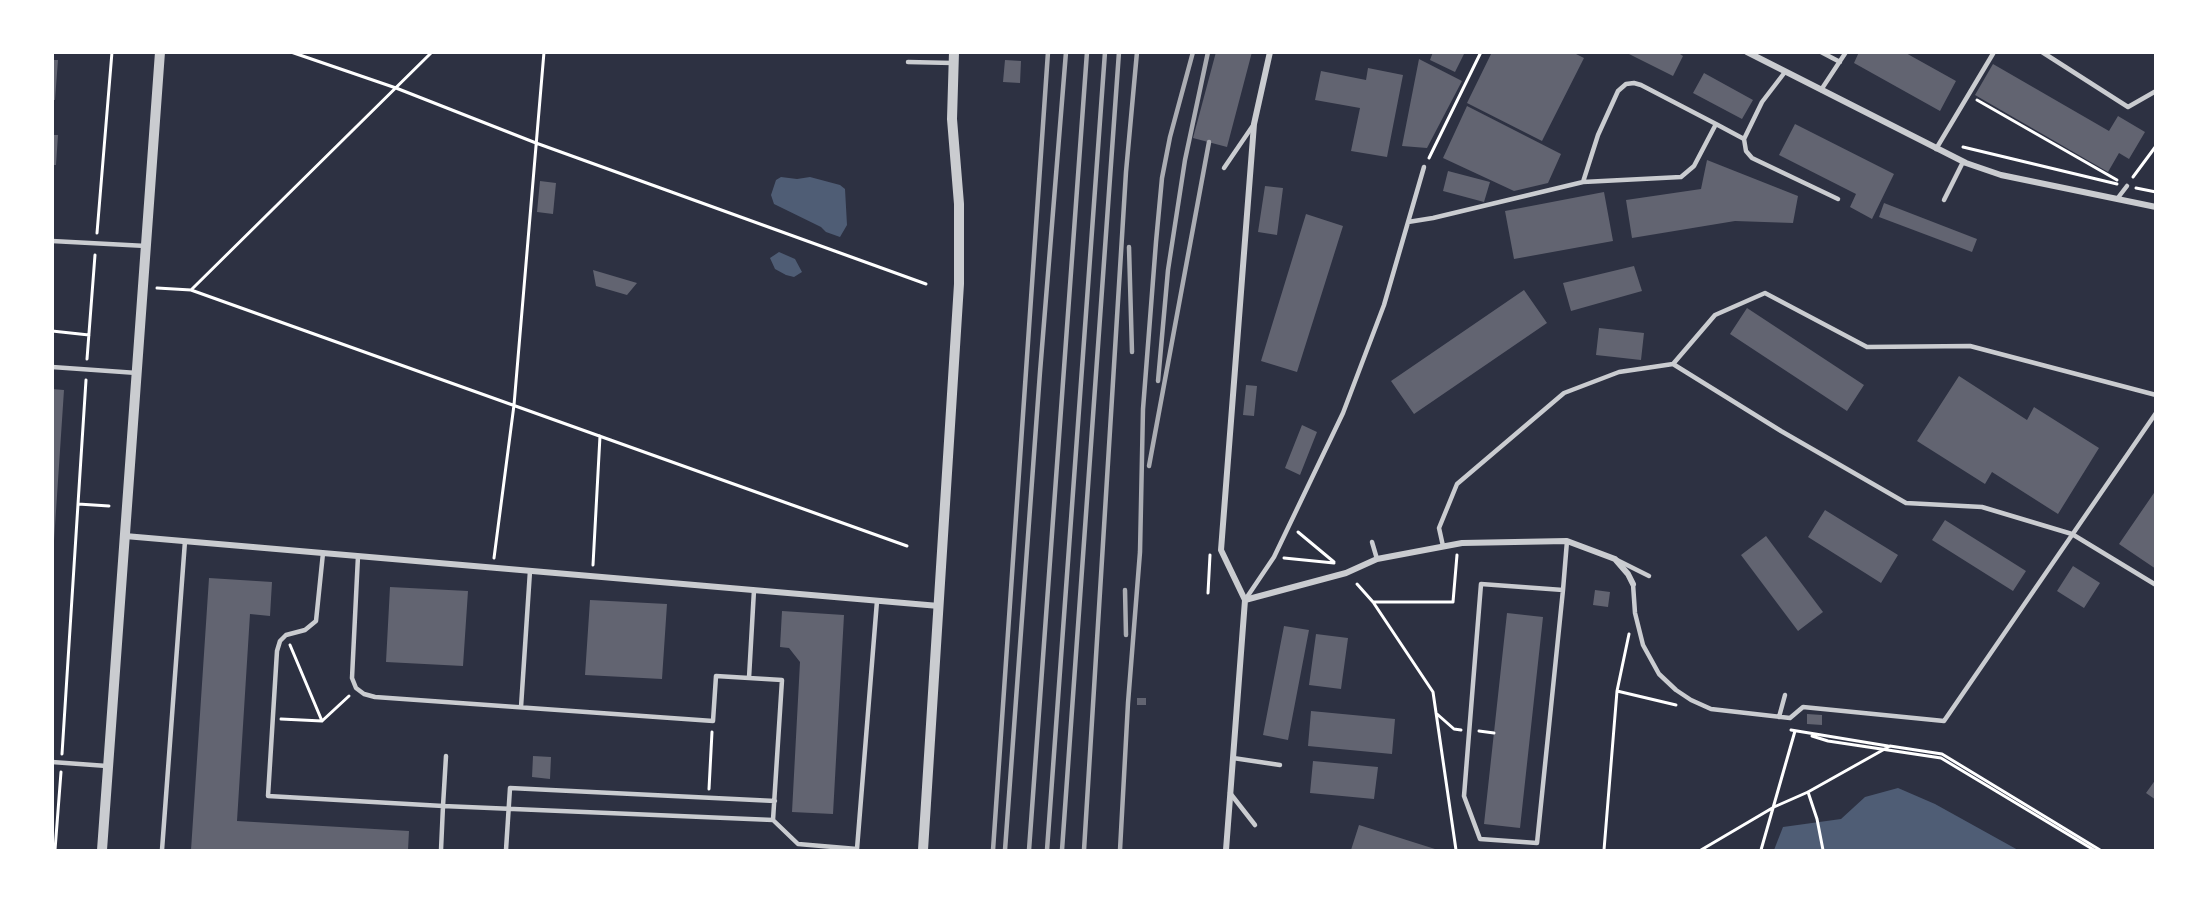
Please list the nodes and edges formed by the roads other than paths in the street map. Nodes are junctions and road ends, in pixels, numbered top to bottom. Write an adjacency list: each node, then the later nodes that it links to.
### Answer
1 (160, 52): 29 (street)
2 (1269, 52): 14 (street)
3 (1748, 52): 11 (street)
4 (1821, 52): 10 (lane)
5 (1846, 52): 10 (lane)
6 (1994, 52): 17 (lane)
7 (2042, 52): 13 (lane)
8 (954, 58): 9 (lane); 53 (street)
9 (908, 62)
10 (1840, 62): 12 (lane)
11 (1785, 72): 12 (street); 16 (lane)
12 (1821, 90): 17 (street)
13 (2156, 91)
14 (1254, 124): 20 (lane); 51 (street)
15 (1716, 124): 16 (lane); 21 (lane); 21 (lane)
16 (1744, 139): 23 (lane)
17 (1936, 149): 18 (street)
18 (1963, 162): 24 (street); 25 (lane)
19 (1424, 167): 27 (lane)
20 (1224, 168)
21 (1583, 182): 27 (lane)
22 (2127, 186): 24 (lane)
23 (1838, 199)
24 (2117, 199): 26 (street)
25 (1944, 200)
26 (2156, 207)
27 (1408, 222): 51 (lane)
28 (52, 241): 29 (lane)
29 (146, 246): 32 (street)
30 (1673, 364): 33 (lane); 35 (lane); 40 (lane)
31 (52, 367): 32 (lane)
32 (137, 374): 36 (street)
33 (2156, 395)
34 (2156, 413): 35 (lane)
35 (2072, 534): 48 (lane); 57 (lane)
36 (125, 536): 37 (street); 62 (street)
37 (184, 541): 41 (street); 70 (lane)
38 (1567, 541): 40 (street); 44 (street); 50 (lane)
39 (1372, 542): 43 (lane)
40 (1443, 546): 43 (street)
41 (323, 553): 42 (street); 65 (lane)
42 (358, 556): 45 (street); 56 (lane)
43 (1377, 559): 51 (street)
44 (1615, 559): 46 (lane); 47 (street)
45 (530, 571): 49 (street); 56 (lane)
46 (1649, 576)
47 (1633, 584): 57 (lane)
48 (2156, 585)
49 (754, 590): 52 (street); 54 (lane)
50 (1563, 590): 50 (lane)
51 (1245, 600): 59 (street)
52 (877, 601): 53 (street); 73 (lane)
53 (939, 606): 74 (street)
54 (749, 678): 56 (lane); 64 (lane)
55 (1785, 695): 57 (lane)
56 (521, 707)
57 (1779, 717)
58 (446, 756): 65 (lane)
59 (1233, 758): 61 (lane); 63 (street)
60 (52, 762): 62 (lane)
61 (1280, 765)
62 (108, 766): 69 (street)
63 (1230, 793): 68 (lane); 75 (street)
64 (774, 801): 66 (lane); 67 (lane)
65 (443, 806): 66 (lane); 71 (lane)
66 (508, 810): 67 (lane); 72 (lane)
67 (773, 820): 73 (lane)
68 (1255, 825)
69 (102, 850)
70 (162, 850)
71 (441, 850)
72 (506, 850)
73 (857, 850)
74 (923, 850)
75 (1226, 850)

